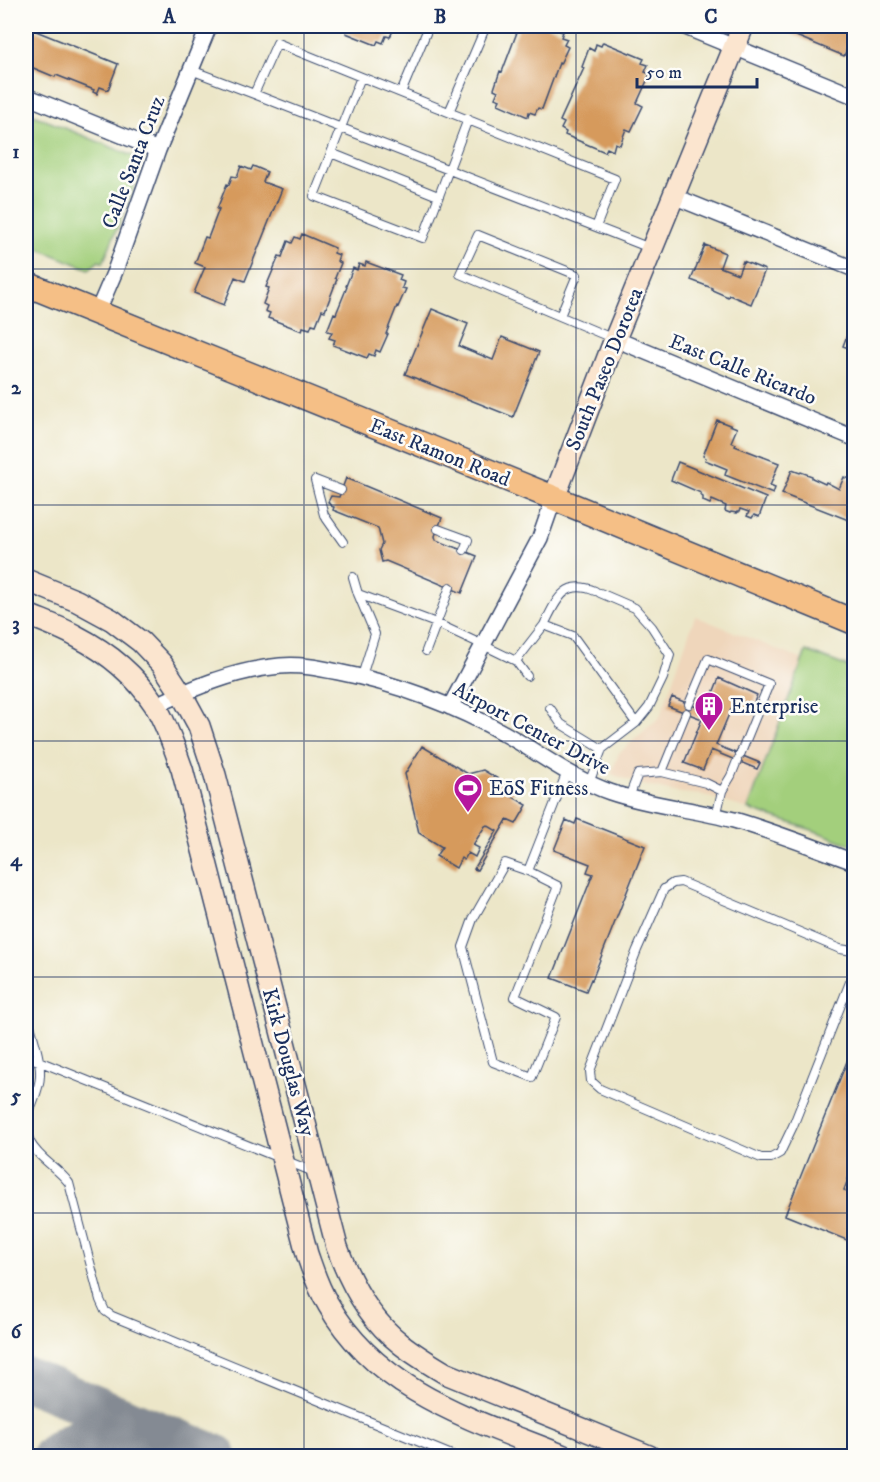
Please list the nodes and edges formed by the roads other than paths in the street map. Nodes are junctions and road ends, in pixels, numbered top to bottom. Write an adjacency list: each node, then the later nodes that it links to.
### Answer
1 (209, 26): 7 (street, Calle Santa Cruz)
2 (429, 26): 9 (lane)
3 (486, 26): 13 (lane)
4 (683, 26): 6 (street)
5 (743, 26): 6 (street, South Paseo Dorotea)
6 (734, 46): 12 (street); 20 (street, South Paseo Dorotea)
7 (191, 70): 10 (lane); 16 (street, Calle Santa Cruz)
8 (361, 77): 9 (lane); 10 (lane); 15 (lane)
9 (401, 93): 13 (lane)
10 (254, 94): 15 (lane)
11 (26, 96): 16 (street)
12 (855, 96)
13 (449, 112): 14 (lane)
14 (468, 120): 18 (lane); 21 (lane)
15 (341, 127): 17 (lane); 18 (lane)
16 (158, 150): 25 (street, Calle Santa Cruz)
17 (331, 153): 19 (lane); 19 (lane)
18 (448, 169): 19 (lane); 21 (lane)
19 (438, 196)
20 (673, 196): 22 (street, South Paseo Dorotea); 23 (street)
21 (596, 227): 22 (lane)
22 (652, 249): 27 (street, South Paseo Dorotea)
23 (855, 269)
24 (26, 284): 25 (main road, East Ramon Road)
25 (98, 313): 30 (main road, East Ramon Road)
26 (560, 316): 26 (lane); 27 (lane)
27 (615, 339): 28 (street, East Calle Ricardo); 30 (street, South Paseo Dorotea)
28 (855, 438)
29 (342, 490): 32 (lane)
30 (554, 498): 39 (main road, East Ramon Road); 42 (street, South Paseo Dorotea)
31 (438, 529): 33 (lane)
32 (343, 542)
33 (464, 550)
34 (353, 578): 37 (lane)
35 (26, 580): 47 (street, Kirk Douglas Way)
36 (450, 587): 40 (lane)
37 (358, 594): 40 (lane); 45 (lane)
38 (26, 614): 49 (street, Kirk Douglas Way)
39 (855, 622)
40 (436, 623): 42 (lane); 43 (lane)
41 (544, 625): 44 (lane); 53 (lane); 53 (lane)
42 (483, 645): 44 (lane); 50 (street, South Paseo Dorotea)
43 (426, 651)
44 (516, 661): 46 (lane)
45 (362, 676): 47 (street, Airport Center Drive); 50 (street, Airport Center Drive)
46 (527, 676)
47 (181, 693): 49 (street, Airport Center Drive); 69 (street, Kirk Douglas Way)
48 (689, 704): 58 (lane)
49 (155, 706): 68 (street, Kirk Douglas Way)
50 (450, 707): 55 (street, Airport Center Drive)
51 (550, 708): 54 (lane)
52 (686, 713): 56 (lane)
53 (636, 723): 54 (lane)
54 (602, 749): 57 (lane)
55 (567, 772): 57 (street, Airport Center Drive); 62 (lane)
56 (662, 772): 58 (lane); 59 (lane)
57 (589, 783): 59 (street, Airport Center Drive)
58 (722, 791): 60 (lane)
59 (629, 797): 60 (street, Airport Center Drive)
60 (716, 817): 61 (street, Airport Center Drive)
61 (855, 862)
62 (528, 871): 62 (lane)
63 (854, 953): 64 (lane)
64 (855, 972)
65 (26, 1010): 67 (lane)
66 (26, 1056): 67 (lane)
67 (39, 1061): 68 (lane); 70 (lane)
68 (282, 1160): 69 (lane); 71 (street, Kirk Douglas Way)
69 (318, 1174): 72 (street, Kirk Douglas Way)
70 (454, 1456)
71 (564, 1456)
72 (649, 1456)

